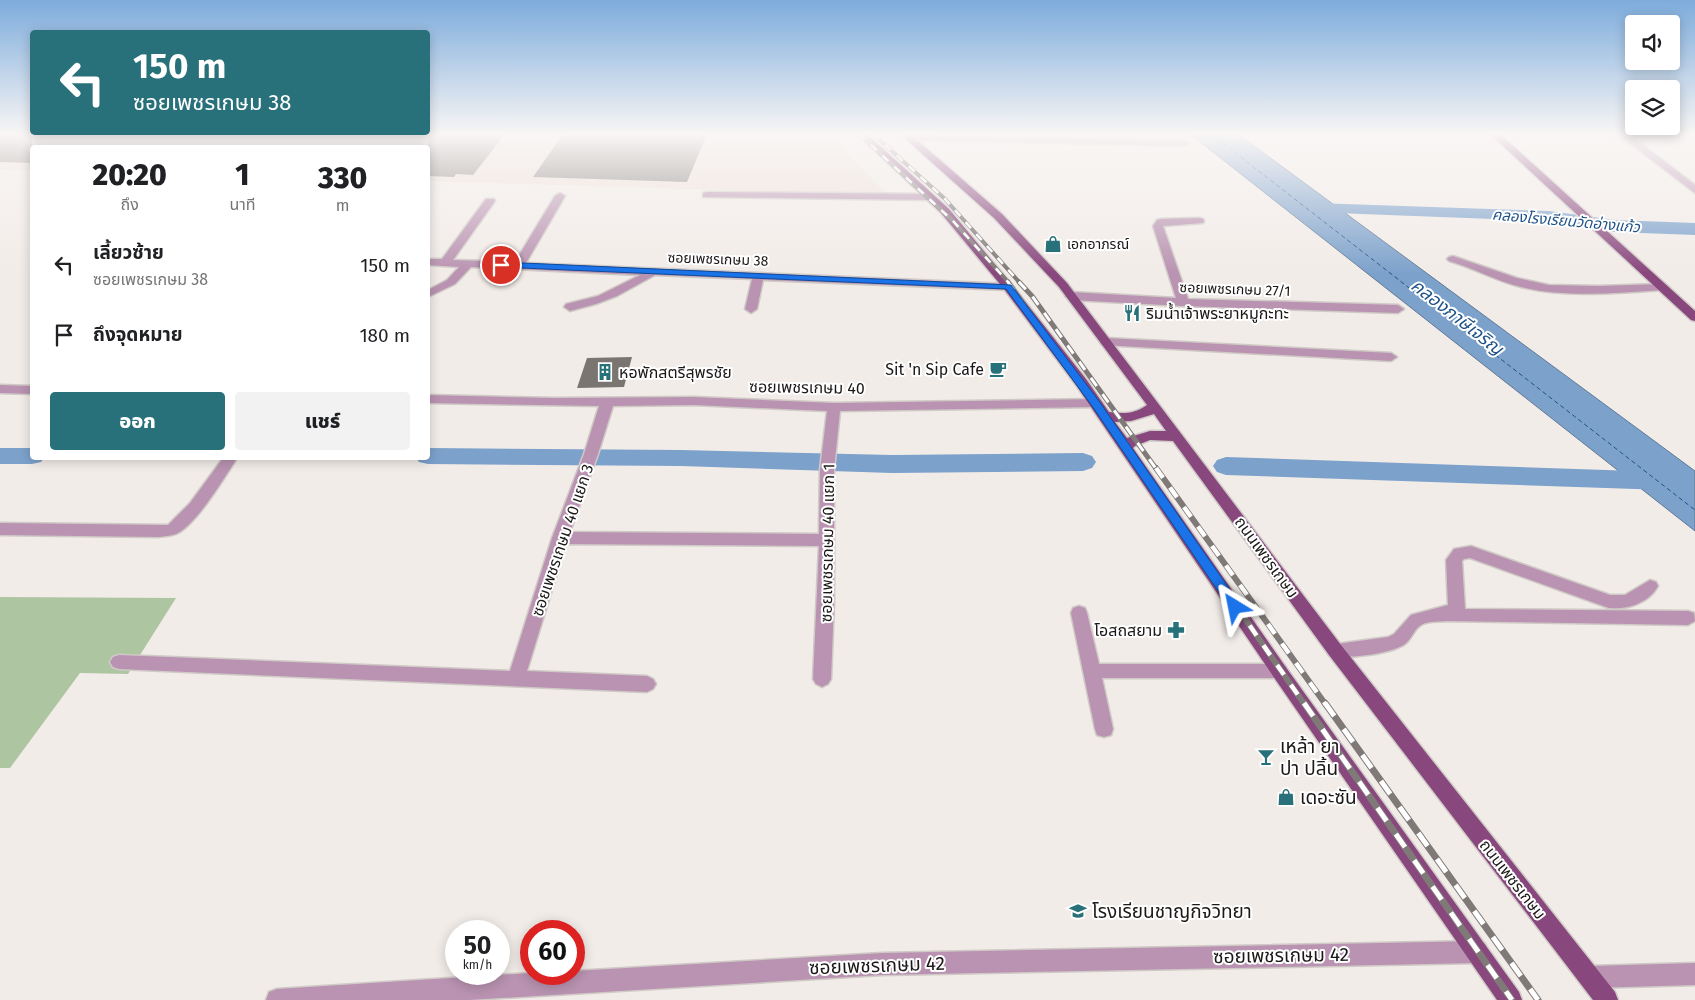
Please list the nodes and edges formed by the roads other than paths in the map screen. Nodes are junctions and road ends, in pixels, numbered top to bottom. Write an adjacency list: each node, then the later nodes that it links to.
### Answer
1 (912, 181): 8 (main road)
2 (958, 181): 21 (main road, ถนนเพชรเกษม)
3 (1545, 181): 19 (main road)
4 (1683, 181): 5 (street)
5 (1695, 190)
6 (707, 195): 8 (street)
7 (560, 196): 15 (street)
8 (931, 198): 18 (main road)
9 (490, 200): 13 (street)
10 (1200, 221): 22 (street)
11 (1453, 259): 19 (street)
12 (430, 262): 13 (street, ซอยเพชรเกษม 38)
13 (446, 262): 14 (street, ซอยเพชรเกษม 38)
14 (468, 263): 15 (street, ซอยเพชรเกษม 38); 20 (street)
15 (518, 266): 16 (street, ซอยเพชรเกษม 38)
16 (652, 272): 17 (street, ซอยเพชรเกษม 38); 23 (street)
17 (758, 276): 18 (street, ซอยเพชรเกษม 38); 24 (street)
18 (1008, 287): 35 (main road)
19 (1663, 287): 26 (main road)
20 (430, 293)
21 (1071, 296): 22 (street, ซอยเพชรเกษม 27/1); 27 (main road, ถนนเพชรเกษม)
22 (1183, 302): 25 (street, ซอยเพชรเกษม 27/1)
23 (570, 307)
24 (751, 309)
25 (1398, 309)
26 (1695, 316)
27 (1106, 342): 28 (street); 33 (main road, ถนนเพชรเกษม)
28 (1390, 357)
29 (0, 389): 30 (street)
30 (30, 390)
31 (430, 399): 32 (street, ซอยเพชรเกษม 40)
32 (607, 402): 34 (street, ซอยเพชรเกษม 40); 40 (street, ซอยเพชรเกษม 40 แยก 3)
33 (1156, 406): 35 (main road); 36 (main road, ถนนเพชรเกษม)
34 (834, 407): 35 (street, ซอยเพชรเกษม 40); 41 (street, ซอยเพชรเกษม 40 แยก 1)
35 (1100, 410): 37 (main road)
36 (1178, 437): 37 (main road); 46 (main road, ถนนเพชรเกษม)
37 (1125, 447): 48 (main road)
38 (228, 460): 39 (street)
39 (0, 529)
40 (560, 538): 41 (street); 50 (street, ซอยเพชรเกษม 40 แยก 3)
41 (827, 540): 51 (street, ซอยเพชรเกษม 40 แยก 1)
42 (1650, 586): 44 (street)
43 (1079, 613): 49 (street)
44 (1449, 615): 45 (street); 46 (street)
45 (1688, 618)
46 (1335, 650): 56 (main road, ถนนเพชรเกษม)
47 (119, 662): 50 (street)
48 (1279, 670): 49 (street); 54 (main road)
49 (1092, 671): 53 (street)
50 (516, 679): 52 (street)
51 (822, 679)
52 (647, 684)
53 (1104, 729)
54 (1477, 952): 57 (street, ซอยเพชรเกษม 42); 58 (main road)
55 (1695, 974): 56 (street)
56 (1590, 977): 59 (main road, ถนนเพชรเกษม)
57 (277, 1000)
58 (1511, 1000)
59 (1607, 1000)

